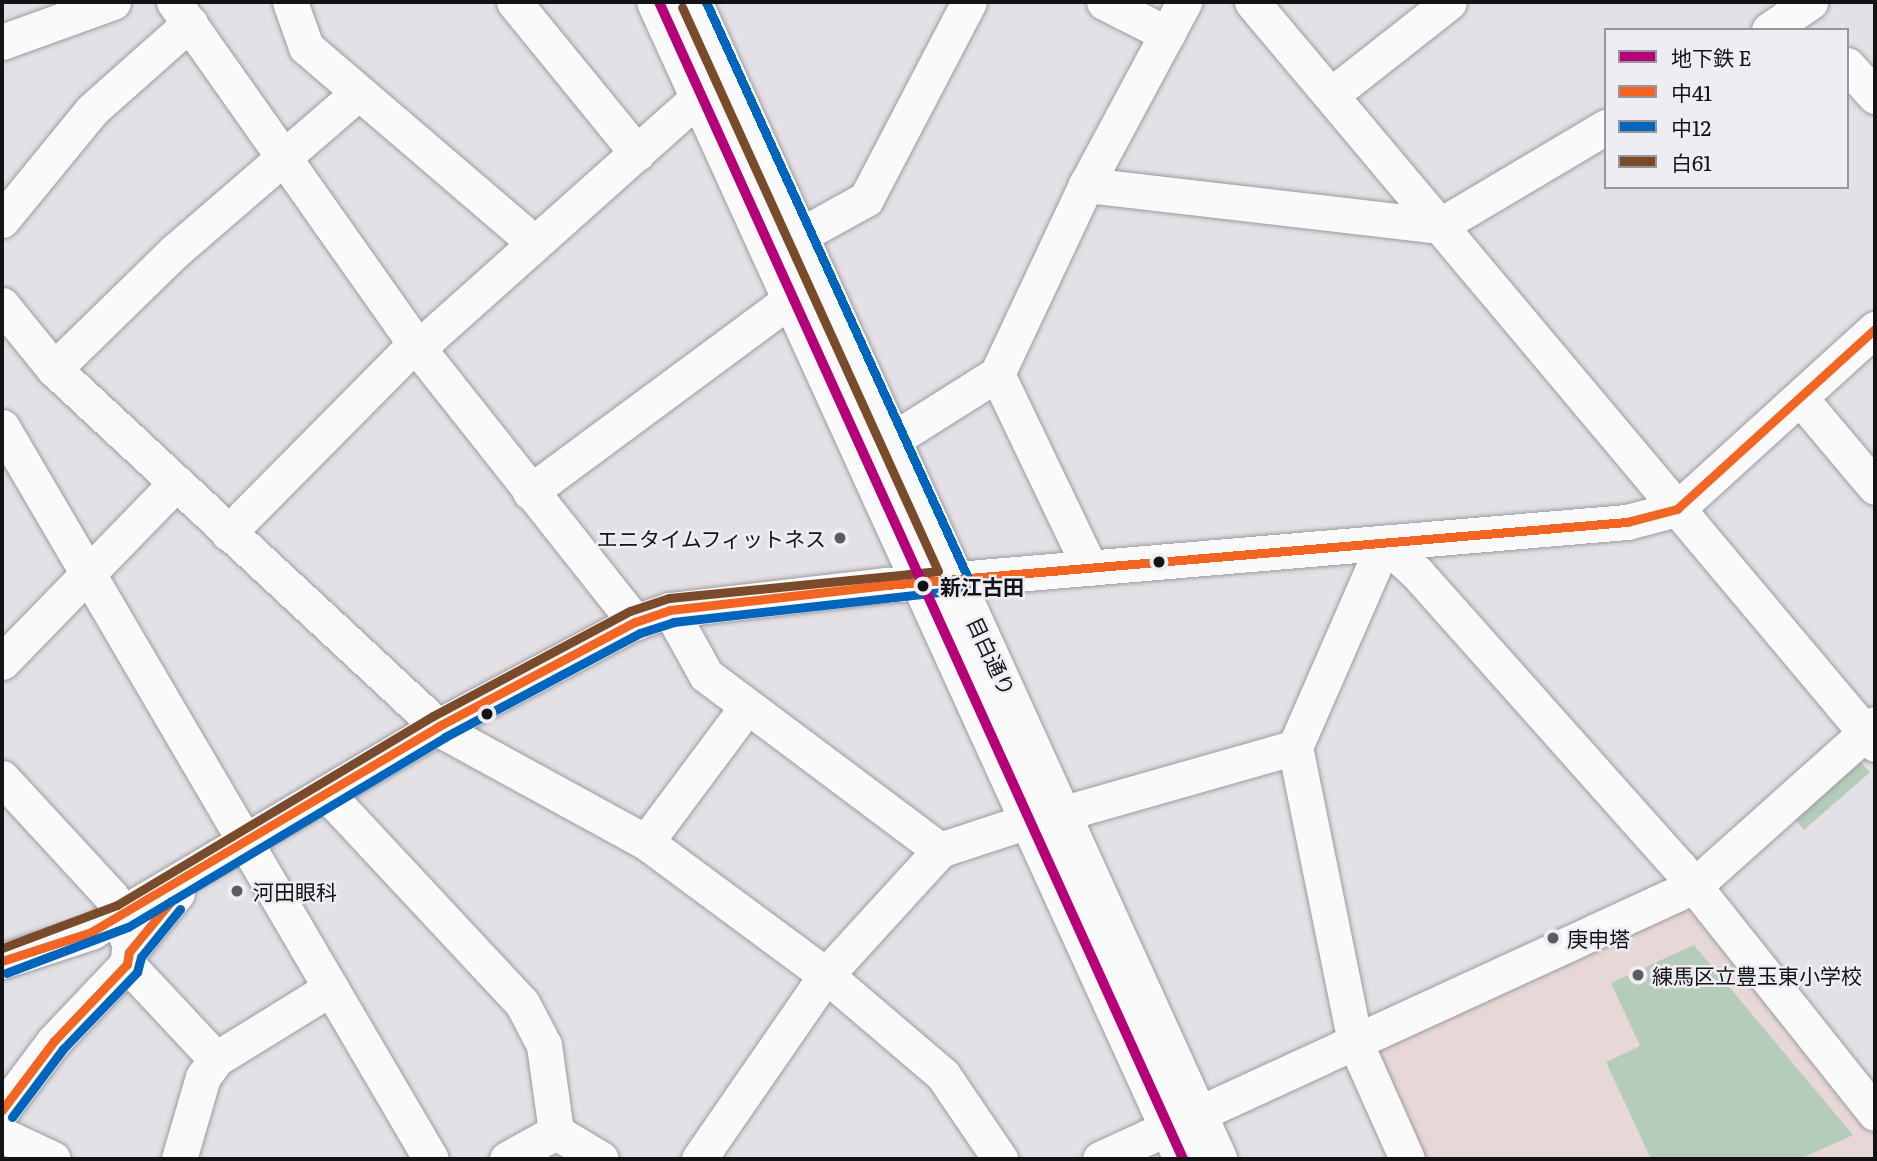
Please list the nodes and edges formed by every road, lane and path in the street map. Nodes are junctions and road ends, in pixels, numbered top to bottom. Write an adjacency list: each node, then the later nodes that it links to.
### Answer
1 (113, 2): 15 (street)
2 (290, 2): 17 (street)
3 (514, 2): 22 (street)
4 (656, 2): 19 (main road, 目白通り)
5 (693, 2): 27 (main road, 目白通り)
6 (969, 2): 27 (street)
7 (1104, 2): 14 (street)
8 (1184, 2): 14 (street)
9 (1252, 2): 18 (street)
10 (1449, 2): 18 (street)
11 (1804, 11): 13 (street)
12 (182, 13): 23 (street); 25 (street)
13 (1773, 28)
14 (1167, 34): 24 (street)
15 (2, 42)
16 (1849, 67): 20 (street)
17 (357, 94): 23 (street); 28 (street)
18 (1331, 95): 26 (street)
19 (700, 96): 22 (street); 29 (main road, 目白通り)
20 (1875, 96)
21 (1604, 128): 26 (street)
22 (637, 153): 28 (street)
23 (284, 158): 32 (street); 33 (street)
24 (1086, 186): 26 (street); 34 (street)
25 (2, 220)
26 (1439, 226): 41 (street)
27 (801, 235): 37 (main road, 目白通り)
28 (535, 243): 32 (street)
29 (794, 297): 40 (street); 46 (main road, 目白通り)
30 (2, 304): 33 (street)
31 (1875, 329): 35 (street)
32 (416, 346): 40 (street); 42 (street)
33 (54, 369): 38 (street)
34 (997, 374): 37 (street); 44 (street)
35 (1801, 399): 39 (street); 41 (street)
36 (2, 427): 45 (street)
37 (889, 443): 46 (main road, 目白通り)
38 (176, 484): 42 (street); 45 (street)
39 (1875, 486)
40 (530, 492): 48 (street)
41 (1677, 509): 43 (street); 52 (street)
42 (228, 533): 51 (street)
43 (1384, 543): 44 (street); 53 (street); 61 (street)
44 (1090, 568): 46 (street)
45 (87, 573): 49 (street); 57 (street)
46 (939, 582): 47 (street); 56 (main road, 目白通り)
47 (670, 610): 48 (street); 50 (street)
48 (635, 622): 51 (street)
49 (2, 662)
50 (746, 708): 58 (street); 59 (street)
51 (439, 726): 55 (street); 58 (street)
52 (1872, 734): 61 (street)
53 (1295, 747): 56 (street); 67 (street)
54 (2, 778): 62 (street)
55 (326, 793): 57 (street); 71 (street)
56 (1046, 817): 59 (street); 72 (main road, 目白通り)
57 (246, 841): 60 (street); 66 (street)
58 (646, 842): 65 (street)
59 (940, 850): 65 (street)
60 (190, 876): 62 (street); 63 (street)
61 (1694, 886): 67 (street); 70 (street)
62 (123, 916): 63 (street); 64 (street)
63 (128, 958): 68 (street); 69 (street)
64 (2, 961)
65 (826, 975): 79 (street); 80 (street)
66 (331, 988): 68 (street); 76 (street)
67 (1355, 1042): 72 (street); 83 (street)
68 (216, 1059): 75 (street)
69 (2, 1110)
70 (1875, 1113)
71 (556, 1132): 77 (street); 78 (street)
72 (1183, 1133): 81 (street); 82 (main road, 目白通り)
73 (2, 1135): 74 (street)
74 (53, 1159)
75 (179, 1159)
76 (432, 1159)
77 (507, 1159)
78 (601, 1159)
79 (699, 1159)
80 (1000, 1159)
81 (1100, 1159)
82 (1218, 1159)
83 (1407, 1159)

